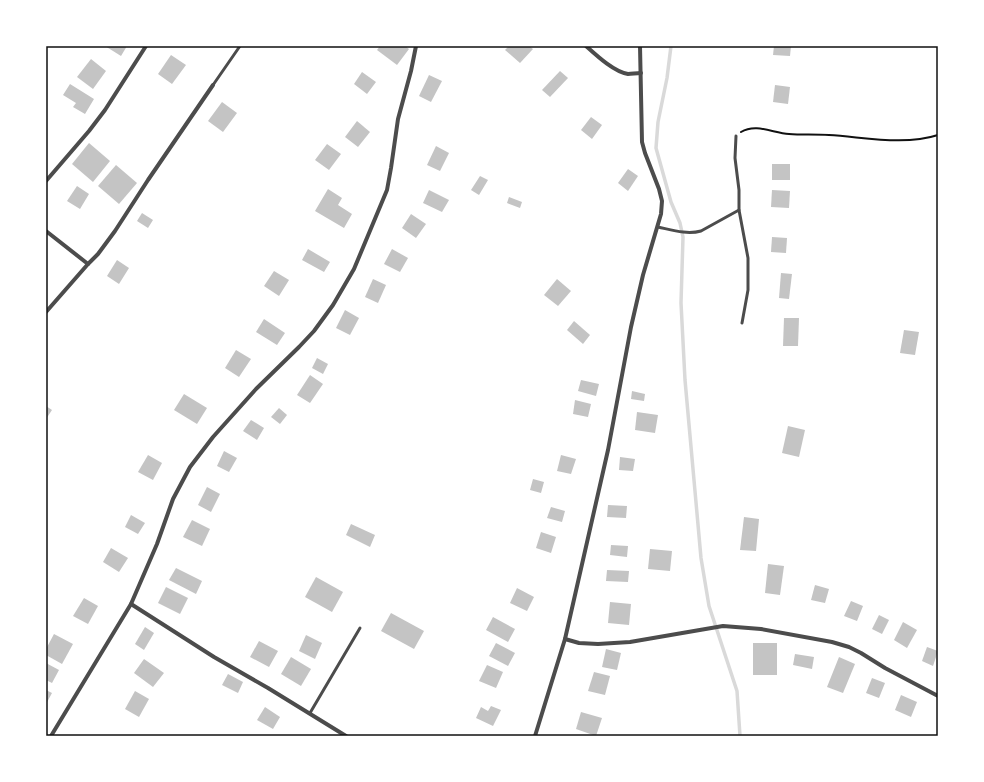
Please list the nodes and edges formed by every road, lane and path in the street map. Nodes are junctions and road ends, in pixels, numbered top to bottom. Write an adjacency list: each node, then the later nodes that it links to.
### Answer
1 (146, 46): 10 (street)
2 (240, 46): 7 (lane)
3 (416, 46): 17 (street)
4 (586, 46): 6 (street)
5 (640, 46): 6 (street)
6 (640, 73): 12 (street)
7 (213, 85): 14 (street)
8 (736, 136): 9 (path); 11 (lane)
9 (938, 136)
10 (46, 181)
11 (739, 210): 12 (lane); 16 (lane)
12 (658, 227): 19 (street)
13 (46, 231): 14 (street)
14 (88, 264): 15 (street)
15 (46, 312)
16 (742, 323)
17 (131, 604): 21 (street); 22 (street)
18 (360, 628): 21 (lane)
19 (565, 639): 20 (street); 24 (street)
20 (938, 696)
21 (310, 713): 23 (street)
22 (51, 736)
23 (346, 736)
24 (535, 736)

